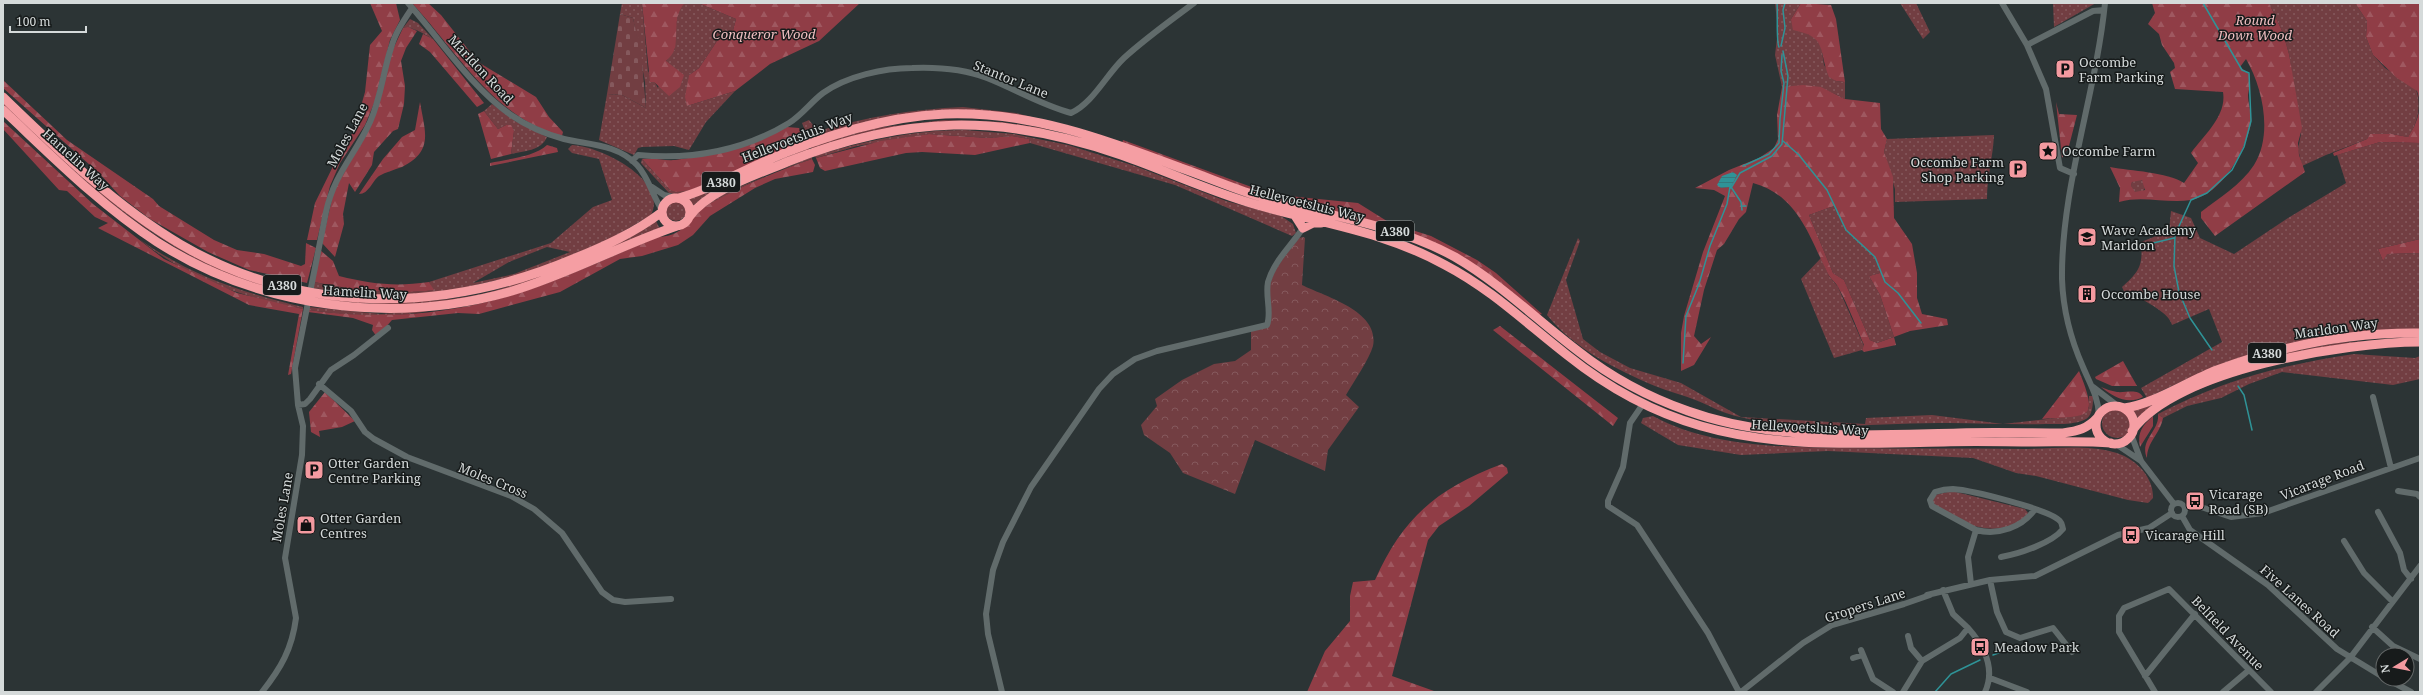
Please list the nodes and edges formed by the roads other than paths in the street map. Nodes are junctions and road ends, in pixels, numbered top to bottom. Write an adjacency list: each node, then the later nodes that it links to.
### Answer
1 (1194, 3): 9 (street, Stantor Lane)
2 (2002, 3): 6 (street)
3 (2105, 3): 5 (street)
4 (410, 5): 9 (street, Marldon Road); 26 (street, Moles Lane)
5 (2104, 10): 6 (street); 10 (street)
6 (2027, 45): 10 (street)
7 (3, 97): 13 (highway, Hamelin Way / A380)
8 (3, 110): 17 (highway, Hamelin Way / A380)
9 (632, 161): 11 (street, Marldon Road)
10 (2074, 174): 23 (street)
11 (652, 187): 12 (street, Marldon Road); 13 (street, Marldon Road)
12 (678, 198): 13 (highway); 15 (highway); 28 (highway, Hellevoetsluis Way / A380)
13 (662, 211): 17 (highway)
14 (1294, 214): 15 (highway, Hellevoetsluis Way / A380); 16 (highway, Hellevoetsluis Way / A380); 18 (highway)
15 (689, 217): 17 (highway)
16 (1335, 223): 18 (highway); 25 (highway, Hellevoetsluis Way / A380)
17 (677, 226)
18 (1303, 228): 70 (street)
19 (388, 328): 22 (street)
20 (2420, 333): 27 (highway, Marldon Way / A380)
21 (2420, 342): 29 (highway, Marldon Way / A380)
22 (319, 384): 26 (street); 53 (street, Moles Cross)
23 (2093, 387): 27 (street); 28 (street)
24 (2373, 397): 33 (street)
25 (1644, 404): 30 (highway, Hellevoetsluis Way / A380); 71 (street)
26 (298, 405): 69 (street, Moles Lane)
27 (2121, 407): 28 (highway); 29 (highway)
28 (2098, 416): 30 (highway)
29 (2132, 432): 30 (highway); 32 (street)
30 (2114, 444): 32 (street)
31 (2420, 458): 33 (street, Vicarage Road)
32 (2141, 461): 38 (street)
33 (2391, 468): 39 (street, Vicarage Road)
34 (2398, 491): 35 (street)
35 (2406, 492): 36 (street); 37 (street)
36 (2420, 497)
37 (2405, 500)
38 (2174, 504): 39 (street); 42 (street)
39 (2185, 507): 43 (street)
40 (2035, 509): 44 (street); 44 (street); 46 (street)
41 (2378, 512): 48 (street)
42 (2172, 513): 43 (street); 49 (street)
43 (2182, 516): 61 (street, Five Lanes Road)
44 (1976, 530): 50 (street)
45 (2344, 541): 54 (street)
46 (2002, 557)
47 (2420, 566): 48 (street)
48 (2411, 579): 54 (street)
49 (1990, 580): 50 (street); 59 (street)
50 (1974, 583): 51 (street)
51 (1943, 590): 52 (street); 57 (street); 71 (street, Gropers Lane)
52 (1927, 595)
53 (672, 599)
54 (2392, 601): 56 (street)
55 (2195, 614): 64 (street, Belfield Avenue); 66 (street); 66 (street, Belfield Avenue)
56 (2372, 627): 61 (street); 62 (street)
57 (1968, 628): 63 (street); 67 (street)
58 (1916, 639): 63 (street)
59 (2072, 652)
60 (1853, 658): 72 (street)
61 (2350, 658): 65 (street, Five Lanes Road); 79 (street)
62 (2420, 659)
63 (1922, 661): 73 (street)
64 (2249, 670): 77 (street); 78 (street, Belfield Avenue)
65 (2375, 672)
66 (2145, 676): 76 (street)
67 (1990, 678): 74 (street); 75 (street)
68 (2402, 687): 80 (street)
69 (262, 692)
70 (1002, 692)
71 (1740, 692)
72 (1893, 692)
73 (1903, 692)
74 (1985, 692)
75 (2027, 692)
76 (2155, 692)
77 (2223, 692)
78 (2271, 692)
79 (2316, 692)
80 (2411, 692)

